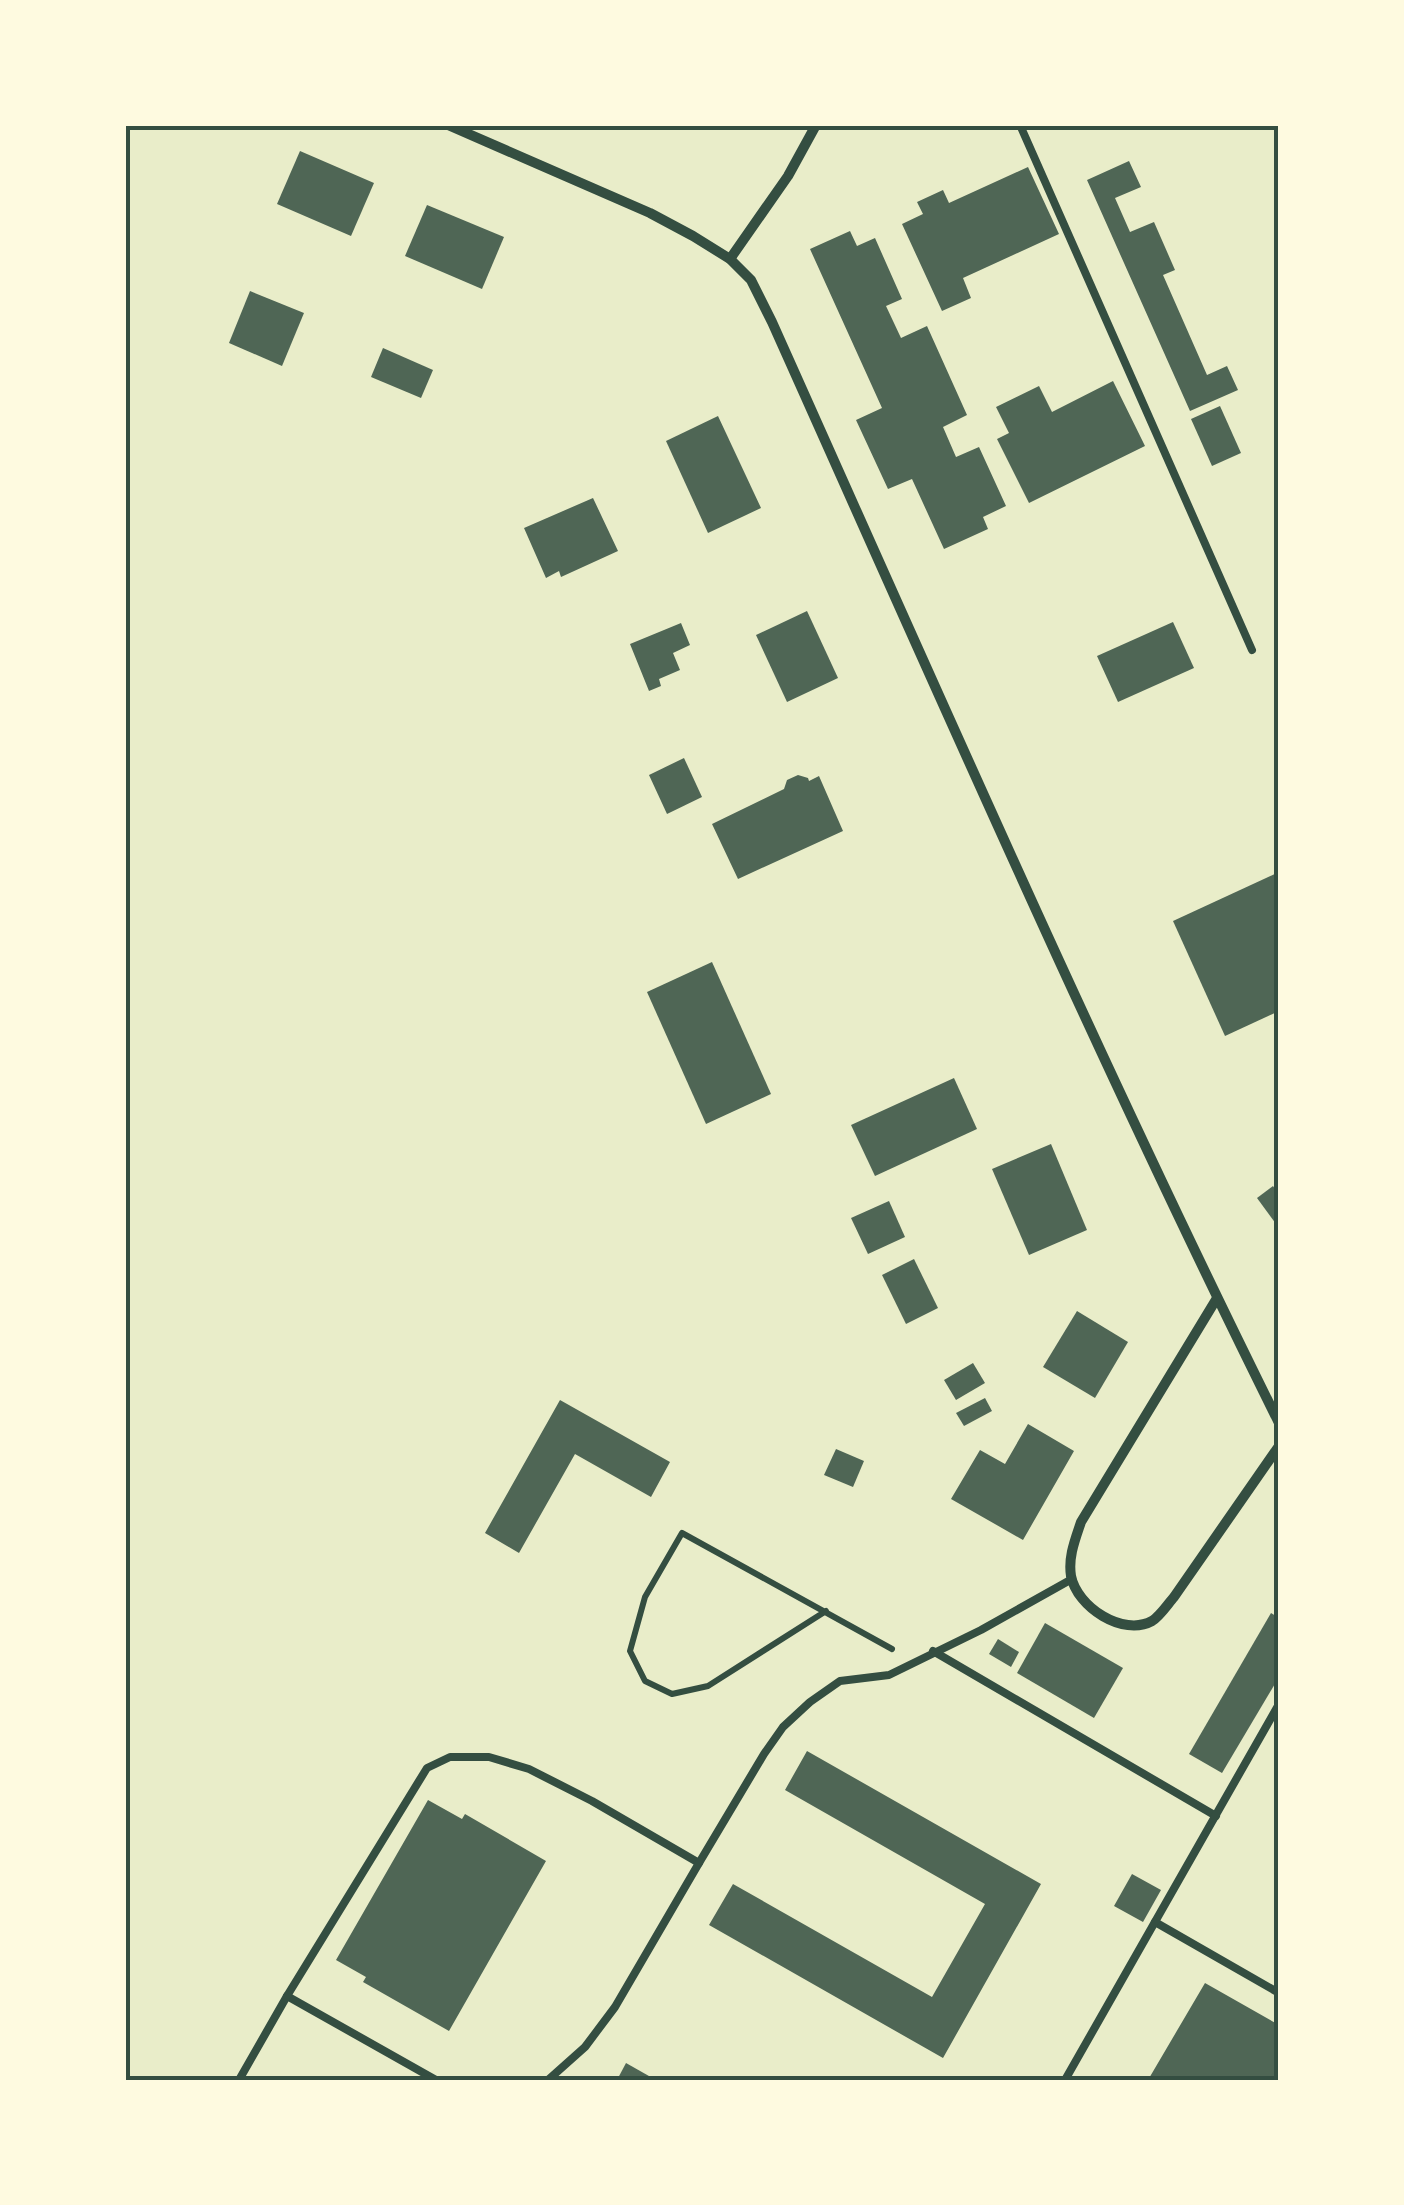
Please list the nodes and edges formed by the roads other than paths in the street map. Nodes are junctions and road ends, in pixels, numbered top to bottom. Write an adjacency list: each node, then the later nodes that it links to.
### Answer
1 (448, 125): 4 (street)
2 (816, 125): 4 (street)
3 (1020, 125): 5 (lane)
4 (730, 258): 6 (street)
5 (1252, 650)
6 (1217, 1298): 7 (street); 9 (street)
7 (1279, 1422)
8 (1279, 1446): 9 (street)
9 (1072, 1580): 10 (lane)
10 (933, 1652): 12 (lane); 13 (lane)
11 (1279, 1704): 12 (lane)
12 (1216, 1816): 14 (lane)
13 (698, 1863): 16 (lane); 19 (lane)
14 (1155, 1922): 15 (lane); 20 (lane)
15 (1279, 1994)
16 (287, 1996): 17 (lane); 18 (lane)
17 (239, 2080)
18 (436, 2080)
19 (548, 2080)
20 (1065, 2080)

